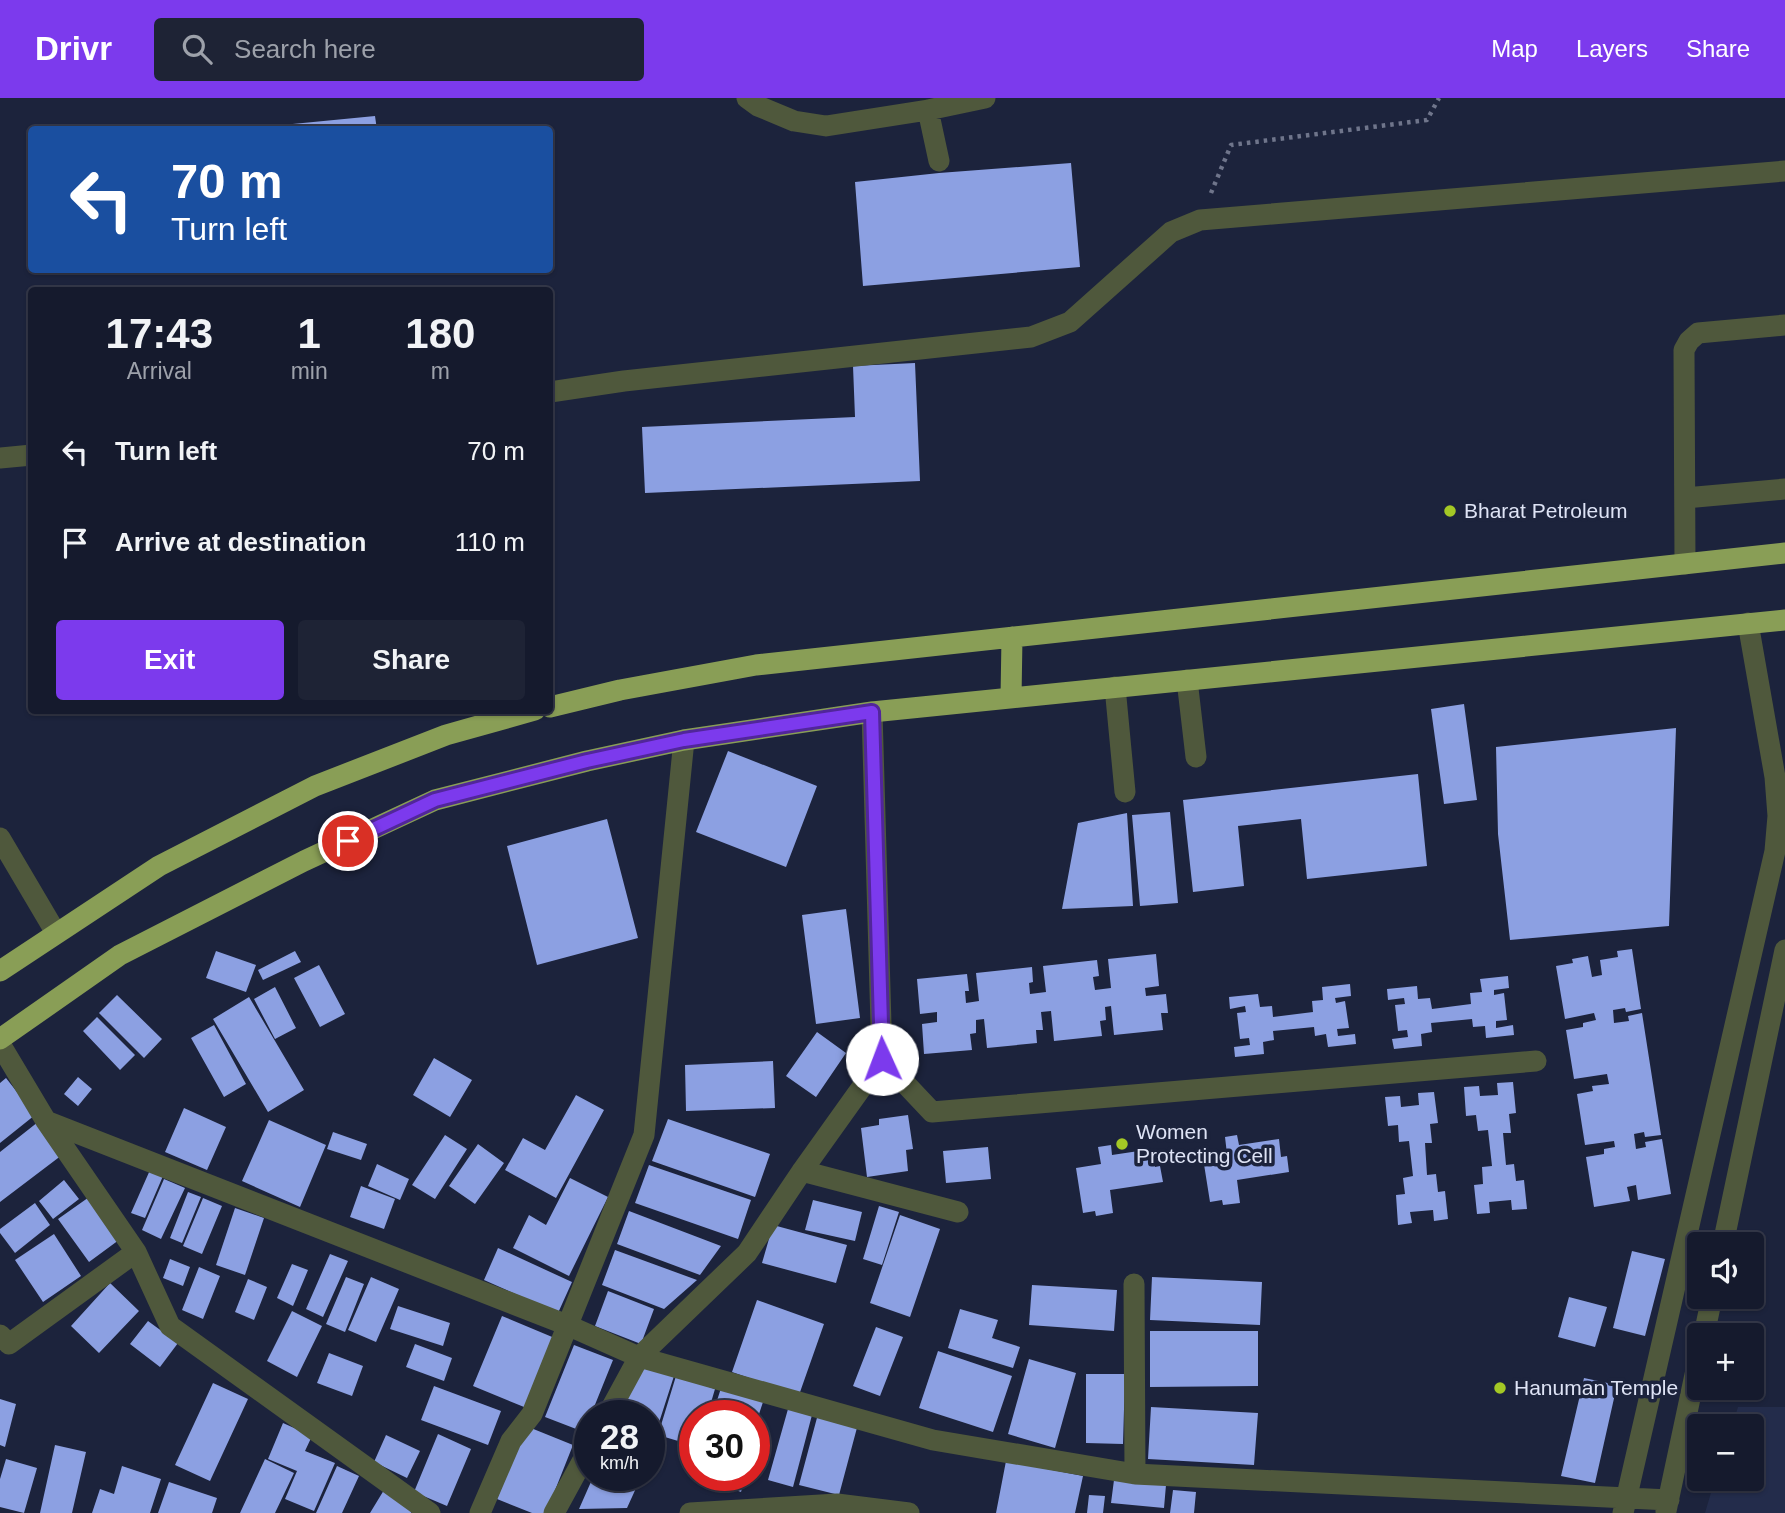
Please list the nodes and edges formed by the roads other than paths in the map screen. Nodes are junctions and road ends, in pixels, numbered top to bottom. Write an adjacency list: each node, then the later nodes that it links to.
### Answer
1 (747, 98): 5 (street)
2 (896, 98): 5 (street)
3 (953, 98): 5 (street)
4 (985, 98): 5 (street)
5 (928, 110): 6 (street)
6 (939, 161)
7 (1785, 171): 9 (street)
8 (1785, 325): 13 (street)
9 (553, 392)
10 (28, 455): 11 (street)
11 (0, 458)
12 (1785, 489): 13 (street)
13 (1685, 498): 15 (street)
14 (1785, 554): 15 (highway)
15 (1685, 564): 18 (highway)
16 (1785, 620): 17 (highway)
17 (1748, 624): 19 (highway); 48 (street)
18 (1012, 637): 21 (highway); 22 (highway)
19 (1187, 680): 20 (highway); 26 (street)
20 (1115, 687): 21 (highway); 27 (street)
21 (1011, 698): 23 (highway)
22 (553, 706)
23 (872, 712): 25 (highway); 33 (street)
24 (521, 714): 29 (highway)
25 (684, 740): 32 (highway); 41 (street)
26 (1196, 757)
27 (1125, 792)
28 (0, 838): 29 (street)
29 (56, 933): 31 (highway)
30 (1785, 950): 38 (street)
31 (0, 971)
32 (0, 1041): 35 (street)
33 (882, 1059): 34 (street); 36 (street)
34 (1536, 1061)
35 (46, 1121): 39 (street); 41 (street)
36 (802, 1171): 37 (street); 43 (street)
37 (958, 1212)
38 (1726, 1232)
39 (136, 1252): 42 (street); 50 (street)
40 (1134, 1283): 46 (street)
41 (567, 1325): 43 (street); 51 (street)
42 (0, 1335)
43 (639, 1357): 44 (street); 46 (street)
44 (616, 1400)
45 (1690, 1400): 49 (street)
46 (1135, 1474): 48 (street)
47 (574, 1476): 52 (street)
48 (1625, 1505): 49 (street)
49 (1667, 1506)
50 (430, 1513)
51 (480, 1513)
52 (554, 1513)
53 (698, 1513): 54 (street)
54 (909, 1513)

